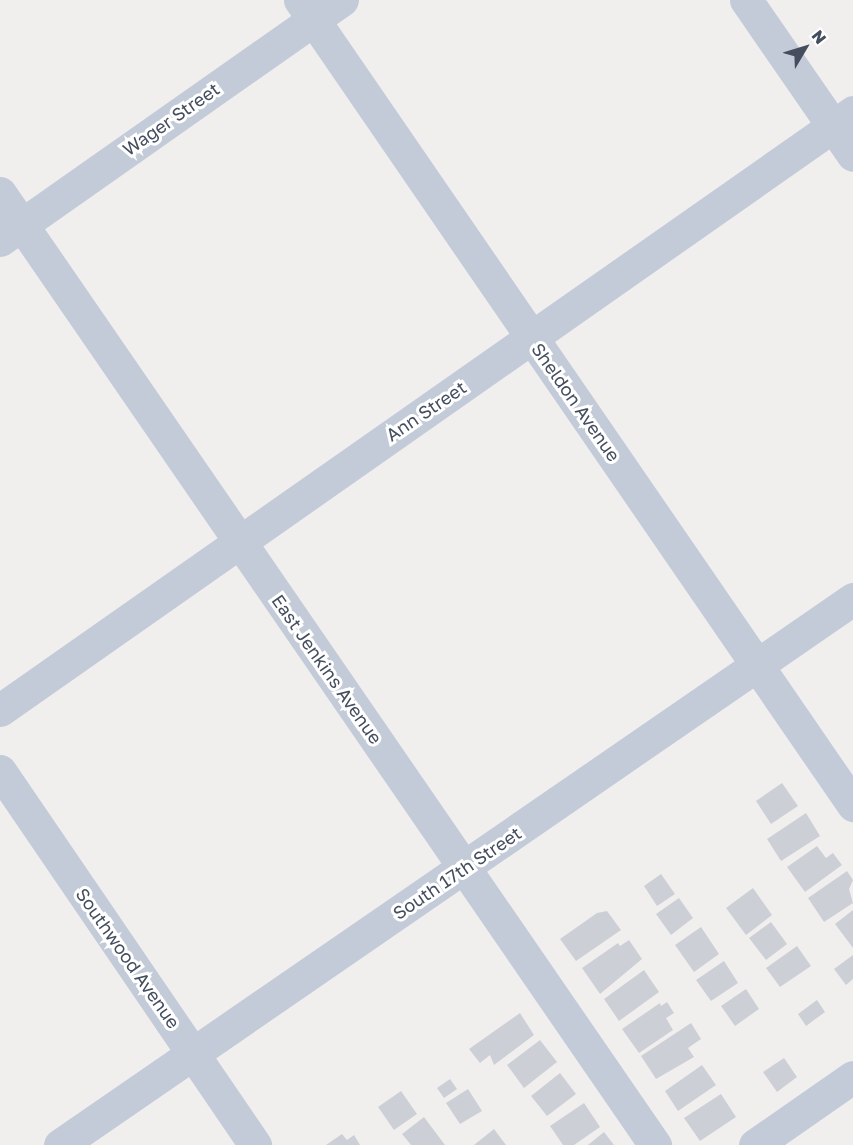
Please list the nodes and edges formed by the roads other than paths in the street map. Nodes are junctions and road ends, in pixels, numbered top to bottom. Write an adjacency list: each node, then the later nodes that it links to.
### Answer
1 (342, 0): 3 (street, Wager Street)
2 (746, 0): 4 (street)
3 (306, 10): 7 (street, Wager Street); 8 (street, Sheldon Avenue)
4 (843, 119): 5 (street); 8 (street, Ann Street)
5 (853, 155)
6 (0, 193): 7 (street, East Jenkins Avenue)
7 (11, 232): 9 (street, East Jenkins Avenue)
8 (533, 339): 9 (street, Ann Street); 11 (street, Sheldon Avenue)
9 (240, 543): 12 (street, Ann Street); 15 (street, East Jenkins Avenue)
10 (853, 599): 11 (street, South 17th Street)
11 (758, 666): 14 (street, Sheldon Avenue); 15 (street, South 17th Street)
12 (0, 710)
13 (0, 771): 16 (street, Southwood Avenue)
14 (853, 805)
15 (465, 867): 16 (street, South 17th Street); 20 (street, East Jenkins Avenue)
16 (194, 1053): 18 (street, South 17th Street); 19 (street, Southwood Avenue)
17 (853, 1077): 21 (street)
18 (60, 1145)
19 (255, 1145)
20 (655, 1145)
21 (755, 1145)

